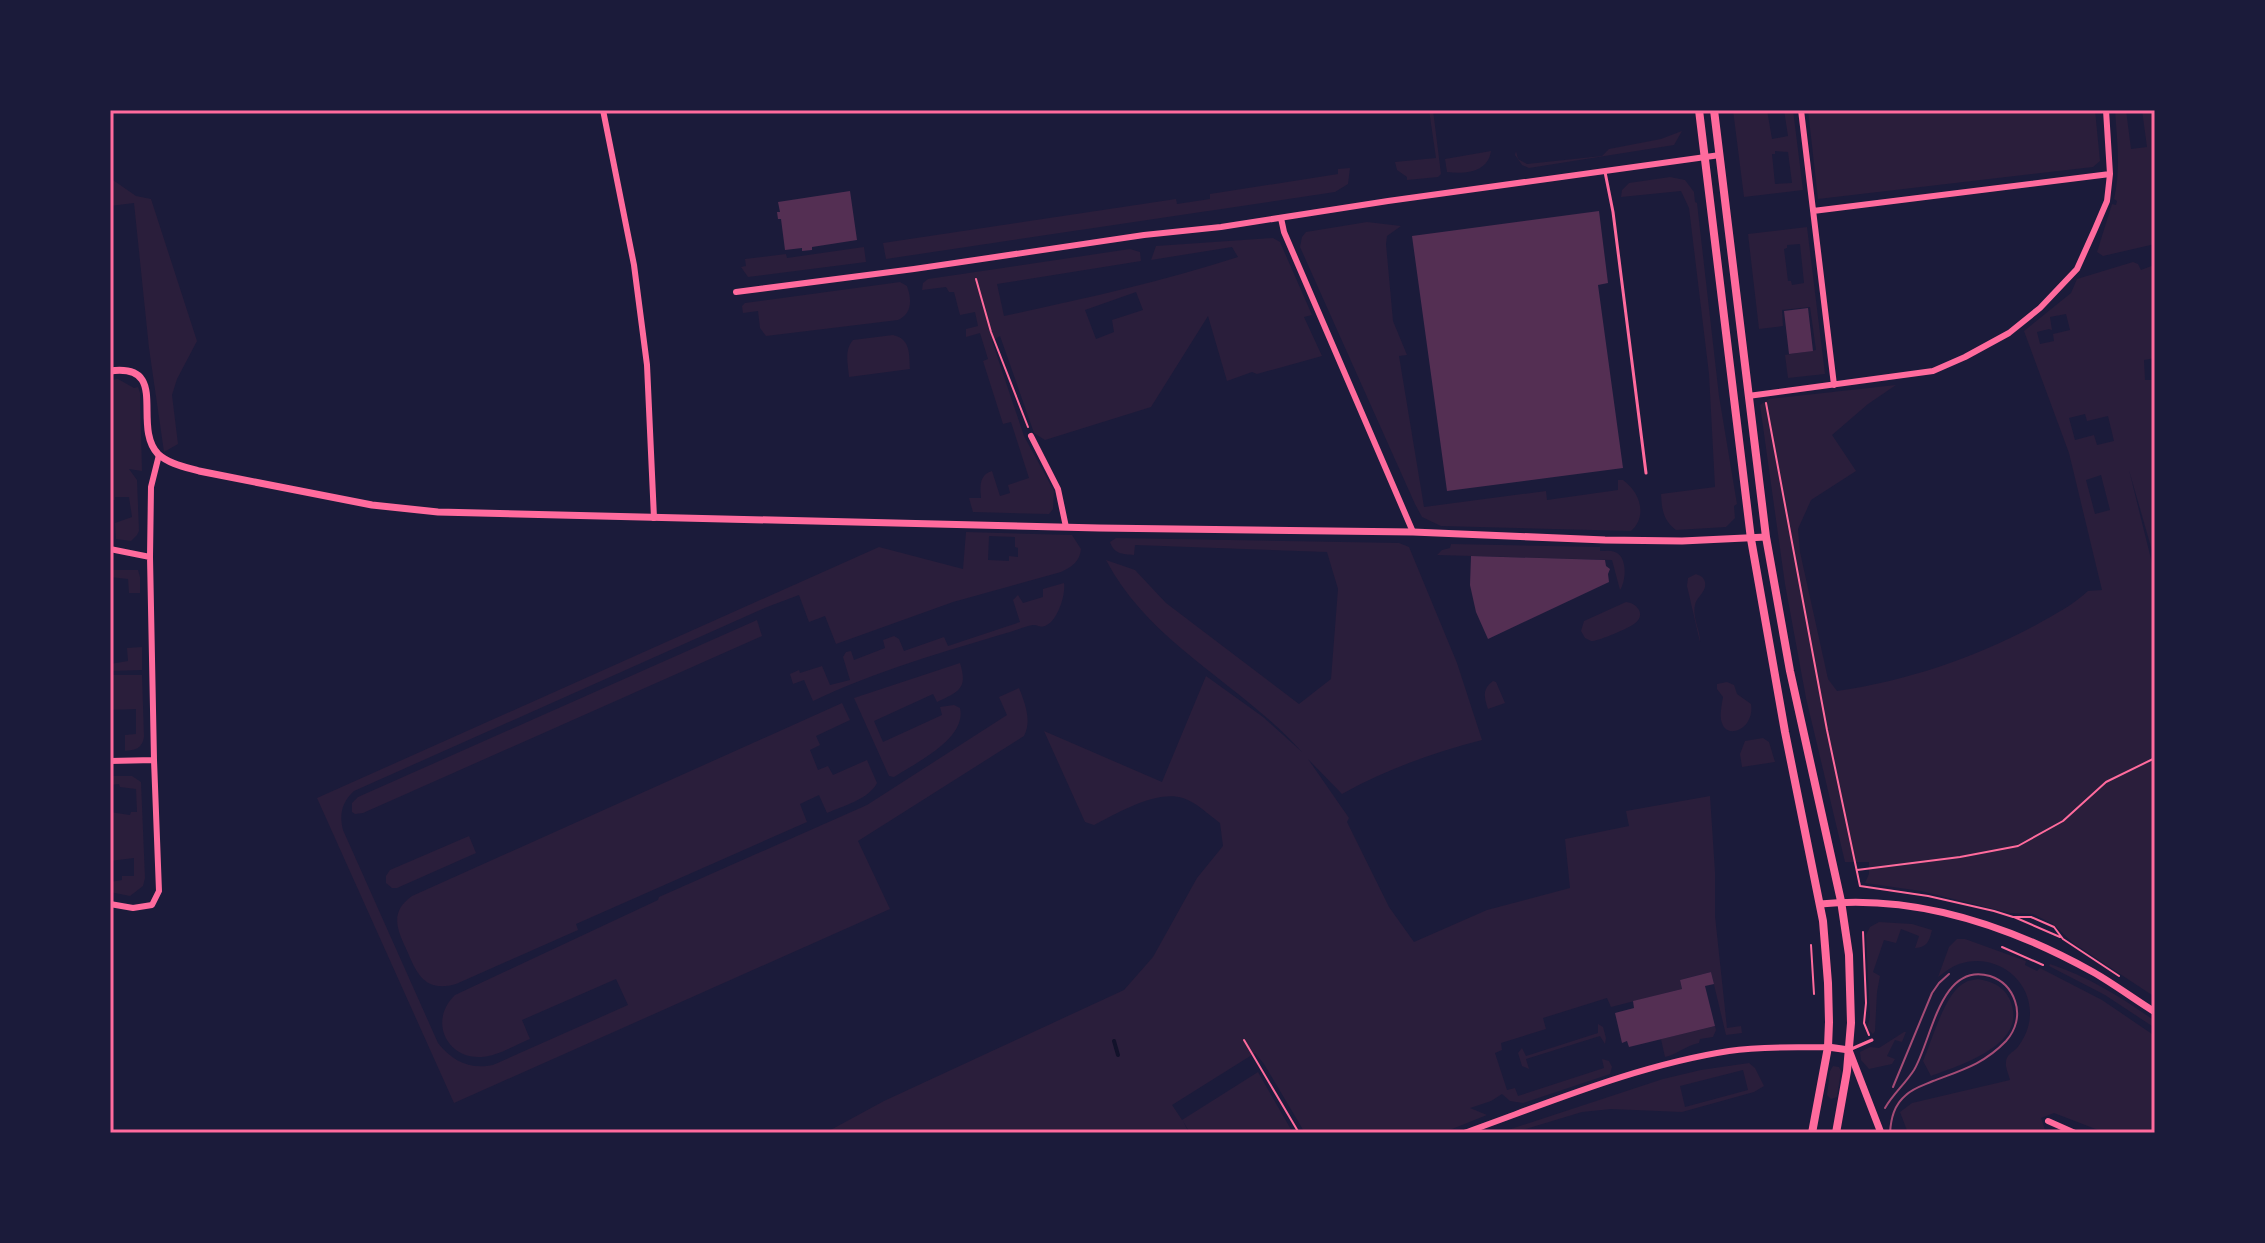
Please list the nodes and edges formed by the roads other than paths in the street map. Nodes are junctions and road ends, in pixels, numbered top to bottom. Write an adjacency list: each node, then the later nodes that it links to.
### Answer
1 (603, 110): 19 (street)
2 (1699, 110): 7 (main road)
3 (1714, 110): 6 (main road)
4 (1801, 110): 10 (street)
5 (2106, 110): 9 (street)
6 (1720, 155): 7 (street); 15 (main road)
7 (1704, 157): 8 (street); 23 (main road)
8 (1605, 172): 11 (street); 18 (lane)
9 (2110, 174): 10 (street); 14 (street)
10 (1813, 211): 14 (street)
11 (1281, 218): 12 (street); 21 (street)
12 (736, 292)
13 (110, 371): 17 (street)
14 (1834, 385): 15 (street)
15 (1748, 396): 22 (main road)
16 (1031, 436): 20 (street)
17 (159, 455): 19 (street); 25 (street)
18 (1646, 473)
19 (654, 518): 20 (street)
20 (1066, 527): 21 (street)
21 (1413, 532): 23 (street)
22 (1766, 537): 23 (street); 28 (main road)
23 (1751, 539): 30 (main road)
24 (110, 549): 25 (street)
25 (150, 557): 26 (street)
26 (154, 760): 27 (street); 29 (street)
27 (110, 761)
28 (1841, 901): 30 (street); 31 (street); 34 (main road)
29 (110, 904)
30 (1820, 904): 33 (main road)
31 (2155, 1012)
32 (1870, 1038): 34 (lane)
33 (1828, 1047): 34 (street); 36 (street); 37 (main road)
34 (1849, 1050): 38 (main road); 39 (street)
35 (2048, 1121): 40 (street)
36 (1464, 1133)
37 (1812, 1133)
38 (1836, 1133)
39 (1881, 1133)
40 (2075, 1133)

